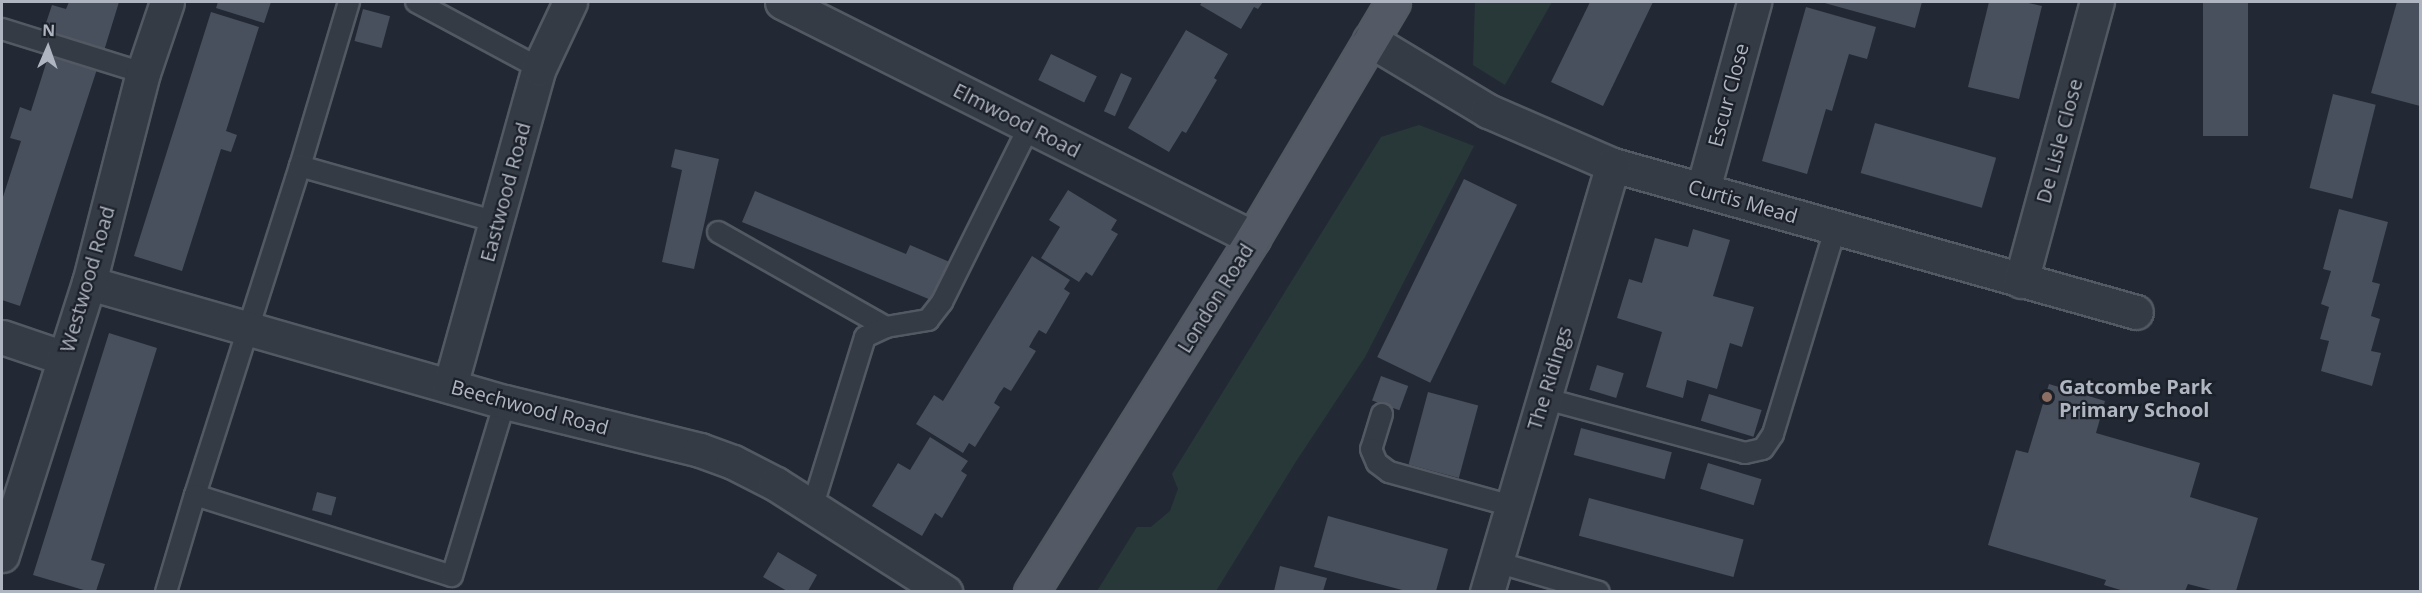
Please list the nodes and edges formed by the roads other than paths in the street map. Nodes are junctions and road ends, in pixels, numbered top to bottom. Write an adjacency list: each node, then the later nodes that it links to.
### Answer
1 (166, 2): 12 (street, Westwood Road)
2 (349, 2): 15 (lane)
3 (416, 2): 11 (lane)
4 (570, 2): 11 (street, Eastwood Road)
5 (782, 2): 13 (street, Elmwood Road)
6 (1393, 2): 10 (main road, London Road)
7 (1754, 2): 16 (street, Escur Close)
8 (2097, 2): 21 (street, De Lisle Close)
9 (2, 29): 12 (lane)
10 (1370, 40): 14 (street, Curtis Mead); 20 (main road, London Road)
11 (539, 68): 17 (street, Eastwood Road)
12 (143, 73): 22 (street, Westwood Road)
13 (1029, 127): 20 (street, Elmwood Road); 24 (lane)
14 (1613, 165): 16 (street, Curtis Mead); 29 (street, The Ridings)
15 (300, 166): 17 (lane); 25 (lane)
16 (1703, 189): 18 (street, Curtis Mead)
17 (497, 222): 28 (street, Eastwood Road)
18 (1836, 227): 21 (street, Curtis Mead); 29 (lane)
19 (718, 232): 24 (lane)
20 (1253, 238): 40 (main road, London Road)
21 (2021, 281): 23 (street, Curtis Mead)
22 (88, 283): 25 (street, Beechwood Road); 27 (street, Westwood Road)
23 (2136, 312)
24 (886, 327): 33 (lane)
25 (247, 328): 28 (street, Beechwood Road); 32 (lane)
26 (2, 337): 27 (street)
27 (64, 358): 35 (street, Westwood Road)
28 (450, 386): 30 (street, Beechwood Road)
29 (1543, 398): 34 (street, The Ridings)
30 (504, 402): 33 (street, Beechwood Road); 37 (lane)
31 (1382, 414): 34 (lane)
32 (195, 495): 37 (lane); 38 (lane)
33 (813, 505): 39 (street, Beechwood Road)
34 (1512, 506): 36 (street, The Ridings)
35 (2, 555)
36 (1491, 577): 41 (lane)
37 (449, 584)
38 (166, 591)
39 (945, 591)
40 (1031, 591)
41 (1599, 591)

